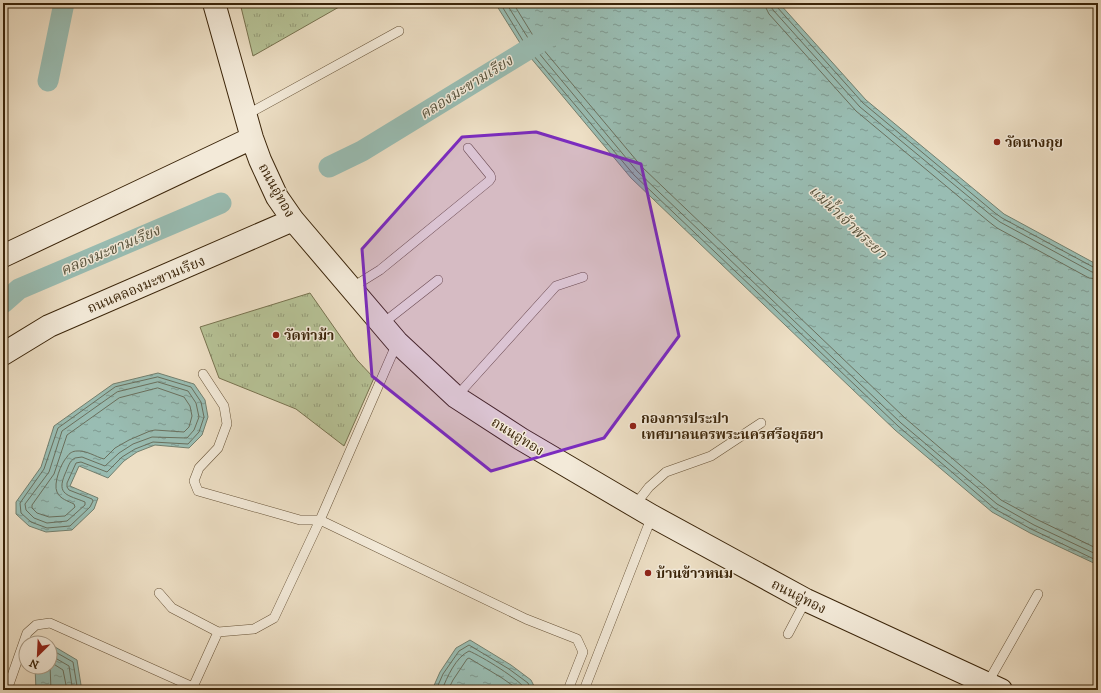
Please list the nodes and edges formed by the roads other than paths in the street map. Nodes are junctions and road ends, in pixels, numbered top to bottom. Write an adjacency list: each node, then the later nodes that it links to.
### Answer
1 (214, 3): 3 (main road, ถนนอู่ทอง)
2 (399, 31): 3 (lane)
3 (246, 115): 4 (main road, ถนนอู่ทอง)
4 (252, 138): 6 (main road, ถนนอู่ทอง); 7 (main road)
5 (468, 148): 10 (lane)
6 (292, 220): 10 (main road, ถนนอู่ทอง); 13 (main road, ถนนคลองมะขามเรียง)
7 (3, 256)
8 (583, 277): 15 (lane)
9 (438, 280): 11 (lane)
10 (350, 288): 11 (main road, ถนนอู่ทอง)
11 (382, 324): 12 (main road, ถนนอู่ทอง)
12 (397, 342): 15 (main road, ถนนอู่ทอง); 18 (lane)
13 (3, 354)
14 (202, 374): 18 (lane)
15 (456, 397): 17 (main road, ถนนอู่ทอง)
16 (761, 423): 17 (lane)
17 (643, 510): 21 (main road, ถนนอู่ทอง); 28 (lane)
18 (320, 520): 22 (lane); 27 (lane)
19 (159, 593): 22 (lane)
20 (1038, 594): 25 (lane)
21 (806, 600): 23 (lane); 25 (main road, ถนนอู่ทอง)
22 (218, 632): 24 (lane)
23 (788, 634)
24 (192, 688): 26 (lane)
25 (994, 688)
26 (7, 690)
27 (568, 690)
28 (584, 690)

